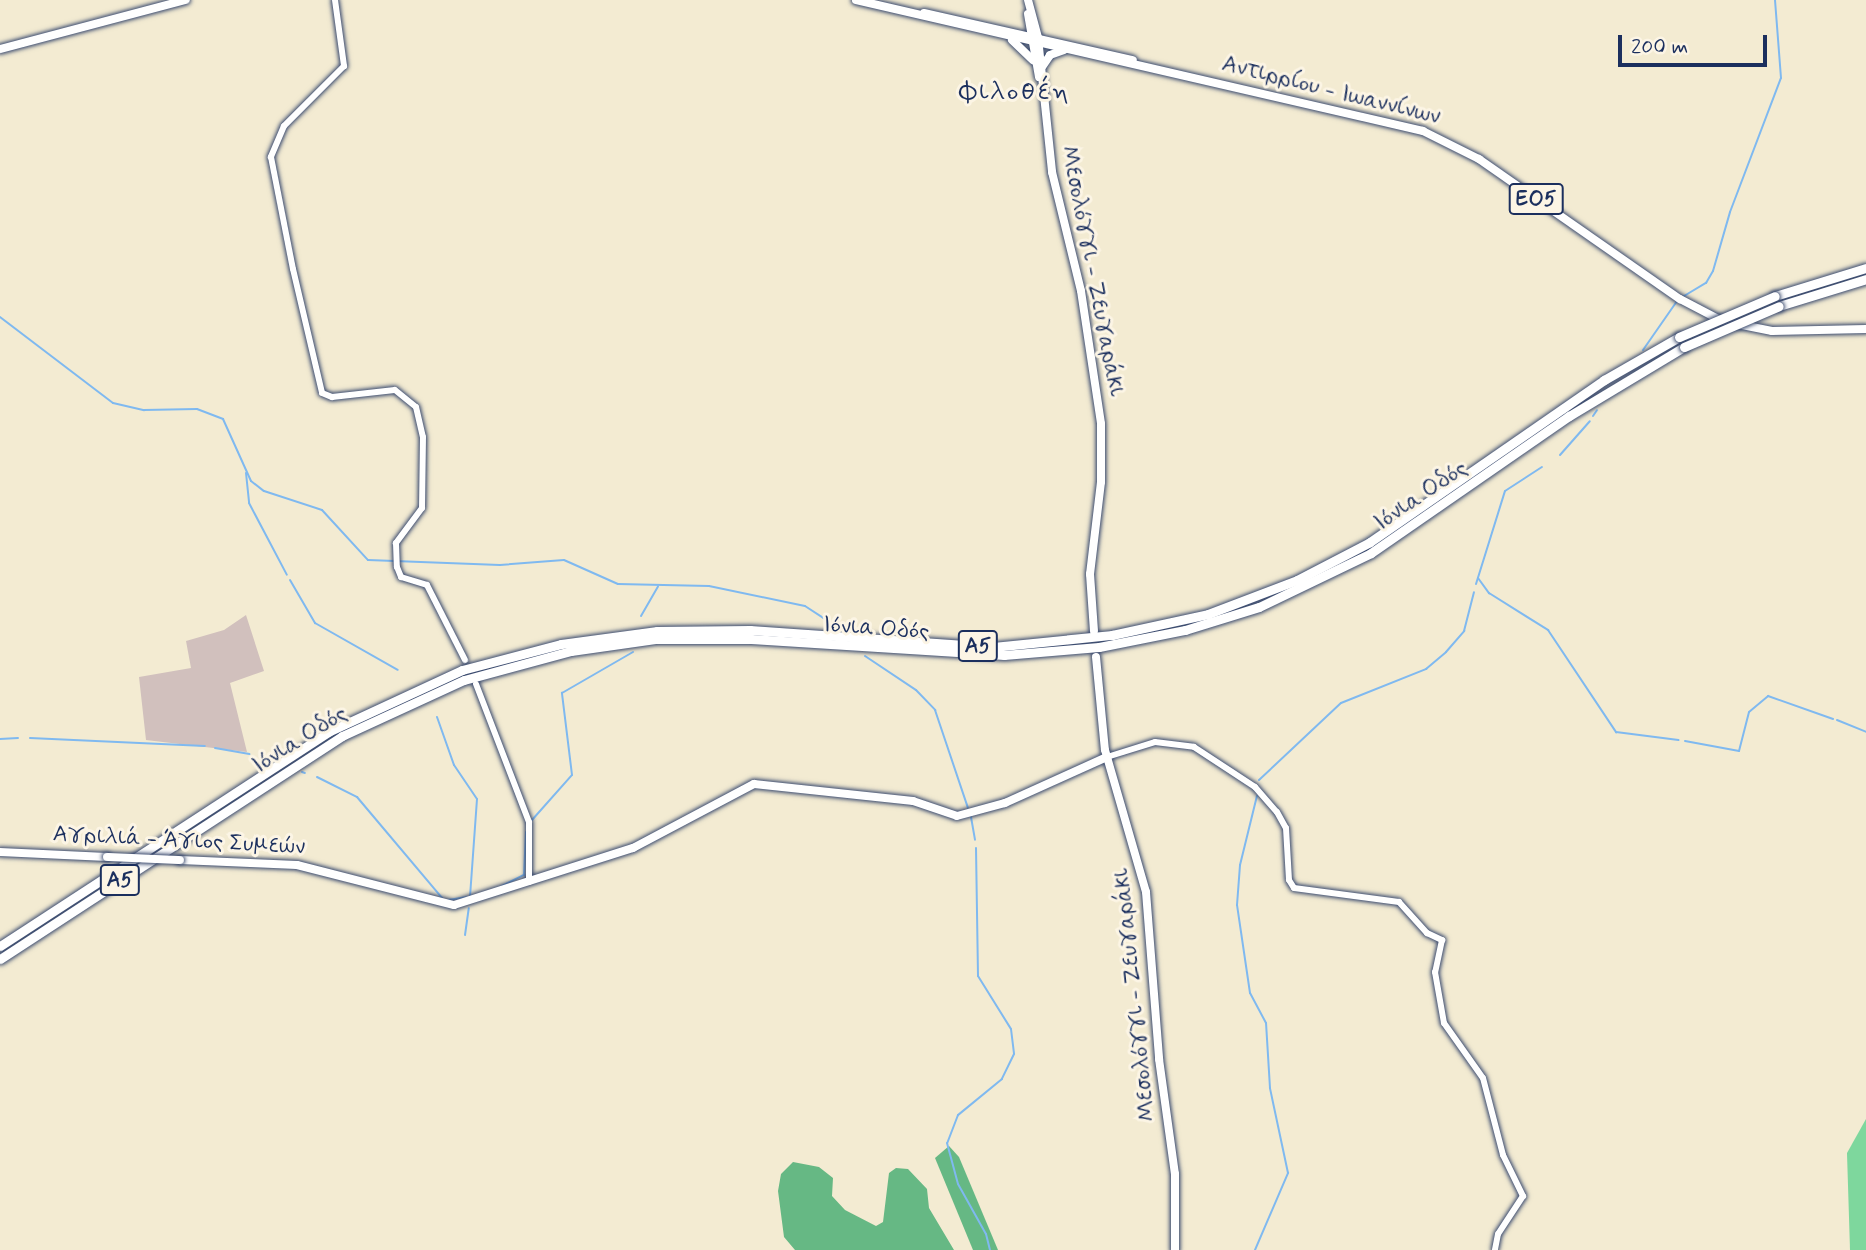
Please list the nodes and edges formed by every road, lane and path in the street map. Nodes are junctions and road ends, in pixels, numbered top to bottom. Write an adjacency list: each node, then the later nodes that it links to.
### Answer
1 (186, 0): 9 (main road)
2 (335, 0): 20 (street)
3 (856, 0): 6 (main road, Αντιρρίου - Ιωαννίνων / ΕΟ5)
4 (1028, 0): 5 (main road)
5 (1031, 15): 6 (main road); 7 (main road); 8 (main road)
6 (1004, 32): 7 (main road, Αντιρρίου - Ιωαννίνων / ΕΟ5); 11 (main road)
7 (1035, 40): 8 (main road, Αντιρρίου - Ιωαννίνων / ΕΟ5); 10 (main road, Αντιρρίου - Ιωαννίνων / ΕΟ5); 11 (main road); 12 (main road, Μεσολόγγι - Ζευγαράκι)
8 (1060, 43): 13 (main road, Αντιρρίου - Ιωαννίνων / ΕΟ5)
9 (0, 49)
10 (1068, 51): 12 (main road); 13 (main road, Αντιρρίου - Ιωαννίνων / ΕΟ5)
11 (1034, 62): 14 (main road)
12 (1041, 69): 14 (main road, Μεσολόγγι - Ζευγαράκι)
13 (1194, 76): 17 (main road, Αντιρρίου - Ιωαννίνων / ΕΟ5)
14 (1043, 90): 18 (main road, Μεσολόγγι - Ζευγαράκι)
15 (1866, 268): 25 (highway, Ιόνια Οδός / Α5, bridge)
16 (1866, 279): 26 (highway, Ιόνια Οδός / Α5, bridge)
17 (1866, 329)
18 (1094, 631)
19 (1096, 657): 22 (main road, Μεσολόγγι - Ζευγαράκι)
20 (465, 660)
21 (476, 684): 24 (street)
22 (1107, 757): 24 (main road, Αγριλιά - Άγιος Συμεών); 27 (main road, Μεσολόγγι - Ζευγαράκι); 28 (street)
23 (0, 852): 24 (main road, Αγριλιά - Άγιος Συμεών, bridge)
24 (528, 882)
25 (0, 946)
26 (0, 959)
27 (1175, 1250)
28 (1495, 1250)

